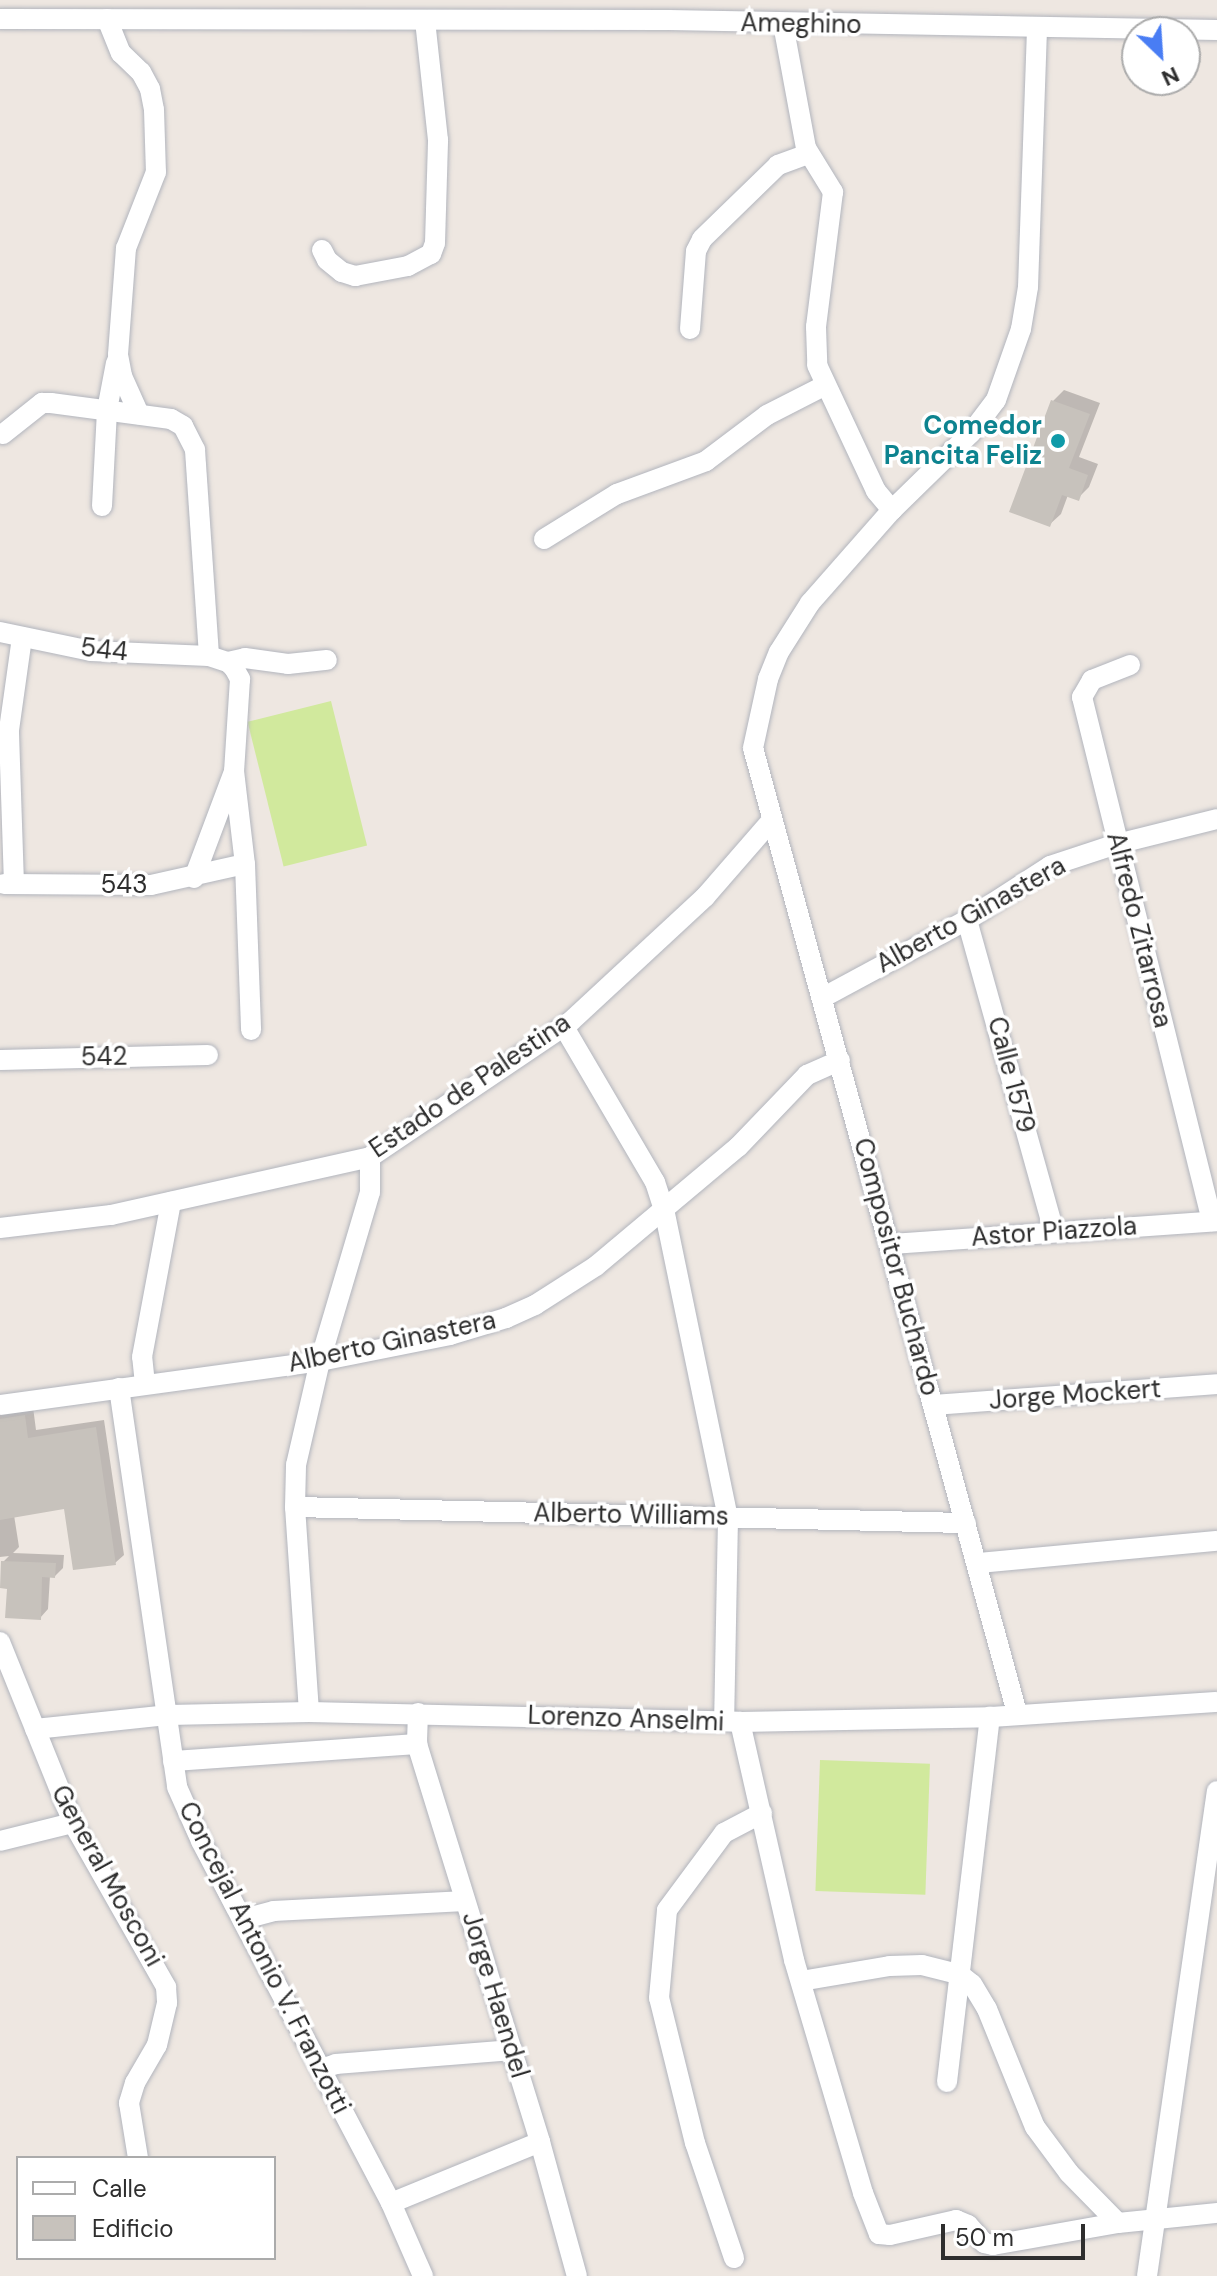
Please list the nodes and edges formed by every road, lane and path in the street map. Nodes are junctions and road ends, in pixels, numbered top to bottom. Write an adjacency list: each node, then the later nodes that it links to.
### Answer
1 (256, 10): 4 (street, Ameghino); 5 (street, Ameghino)
2 (669, 10): 5 (street, Ameghino); 6 (street, Ameghino)
3 (0, 19): 4 (street, Ameghino)
4 (107, 19): 12 (street)
5 (425, 21): 10 (street)
6 (783, 24): 7 (street, Ameghino); 9 (street)
7 (1037, 28): 8 (street, Ameghino); 18 (street, Compositor Buchardo)
8 (1217, 30)
9 (809, 154): 11 (street); 13 (street)
10 (322, 250)
11 (690, 329)
12 (118, 355): 14 (street); 15 (street)
13 (824, 386): 18 (street); 19 (street)
14 (107, 410): 15 (street); 16 (street); 17 (street)
15 (139, 414): 22 (street)
16 (3, 434)
17 (102, 506)
18 (892, 510): 27 (street, Compositor Buchardo)
19 (544, 539)
20 (0, 632): 21 (street, 544)
21 (22, 637): 22 (street, 544); 31 (street)
22 (218, 659): 23 (street, 544); 25 (street)
23 (327, 660)
24 (1130, 665): 28 (street, Alfredo Zitarrosa)
25 (234, 771): 29 (street); 30 (street)
26 (1217, 819): 28 (street, Alberto Ginastera)
27 (771, 821): 33 (street, Compositor Buchardo); 34 (street, Estado de Palestina)
28 (1117, 844): 32 (street, Alberto Ginastera); 42 (street, Alfredo Zitarrosa)
29 (245, 864): 30 (street, 543); 35 (street)
30 (194, 878): 31 (street, 543)
31 (7, 884)
32 (967, 920): 33 (street, Alberto Ginastera); 44 (street, Calle 1579)
33 (822, 998): 38 (street, Compositor Buchardo)
34 (564, 1027): 39 (street, Estado de Palestina); 41 (street)
35 (251, 1030)
36 (208, 1055): 37 (street, 542)
37 (0, 1060)
38 (840, 1060): 41 (street, Alberto Ginastera); 45 (street, Compositor Buchardo)
39 (370, 1157): 40 (street, Estado de Palestina); 46 (street)
40 (171, 1202): 43 (street, Estado de Palestina); 47 (street)
41 (664, 1209): 46 (street, Alberto Ginastera); 53 (street)
42 (1215, 1221): 44 (street, Astor Piazzola)
43 (0, 1228)
44 (1054, 1231): 45 (street, Astor Piazzola)
45 (891, 1244): 51 (street, Compositor Buchardo)
46 (320, 1361): 47 (street, Alberto Ginastera); 52 (street)
47 (145, 1384): 49 (street, Alberto Ginastera)
48 (1217, 1384): 51 (street, Jorge Mockert)
49 (119, 1388): 50 (street, Alberto Ginastera); 63 (street, Concejal Antonio V. Franzotti)
50 (0, 1405)
51 (933, 1405): 54 (street, Compositor Buchardo)
52 (295, 1507): 53 (street, Alberto Williams); 60 (street)
53 (728, 1518): 54 (street, Alberto Williams); 65 (street)
54 (966, 1523): 56 (street, Compositor Buchardo)
55 (1217, 1541): 56 (street)
56 (978, 1563): 62 (street, Compositor Buchardo)
57 (0, 1642): 58 (street, General Mosconi)
58 (4, 1664): 66 (street, General Mosconi)
59 (1217, 1702): 62 (street, Lorenzo Anselmi)
60 (309, 1712): 61 (street, Lorenzo Anselmi); 63 (street, Lorenzo Anselmi)
61 (418, 1713): 65 (street, Lorenzo Anselmi); 67 (street, Jorge Haendel)
62 (1017, 1713): 64 (street, Lorenzo Anselmi)
63 (169, 1715): 66 (street, Lorenzo Anselmi); 68 (street, Concejal Antonio V. Franzotti)
64 (990, 1717): 65 (street, Lorenzo Anselmi); 75 (street)
65 (732, 1721): 70 (street)
66 (35, 1729): 71 (street, General Mosconi)
67 (417, 1744): 68 (street); 73 (street, Jorge Haendel)
68 (173, 1761): 74 (street, Concejal Antonio V. Franzotti)
69 (1217, 1791): 84 (street)
70 (762, 1813): 76 (street); 86 (street)
71 (73, 1823): 72 (street); 81 (street, General Mosconi)
72 (0, 1841)
73 (465, 1901): 74 (street); 77 (street, Jorge Haendel)
74 (244, 1919): 78 (street, Concejal Antonio V. Franzotti)
75 (959, 1974): 76 (street); 79 (street); 85 (street)
76 (801, 1981): 85 (street)
77 (512, 2050): 78 (street); 80 (street, Jorge Haendel)
78 (321, 2069): 82 (street, Concejal Antonio V. Franzotti)
79 (947, 2082)
80 (540, 2142): 82 (street); 88 (street, Jorge Haendel)
81 (138, 2156)
82 (391, 2203): 87 (street, Concejal Antonio V. Franzotti)
83 (1217, 2213): 84 (street)
84 (1156, 2218): 85 (street); 89 (street)
85 (1118, 2223)
86 (734, 2258)
87 (423, 2276)
88 (577, 2276)
89 (1147, 2276)

